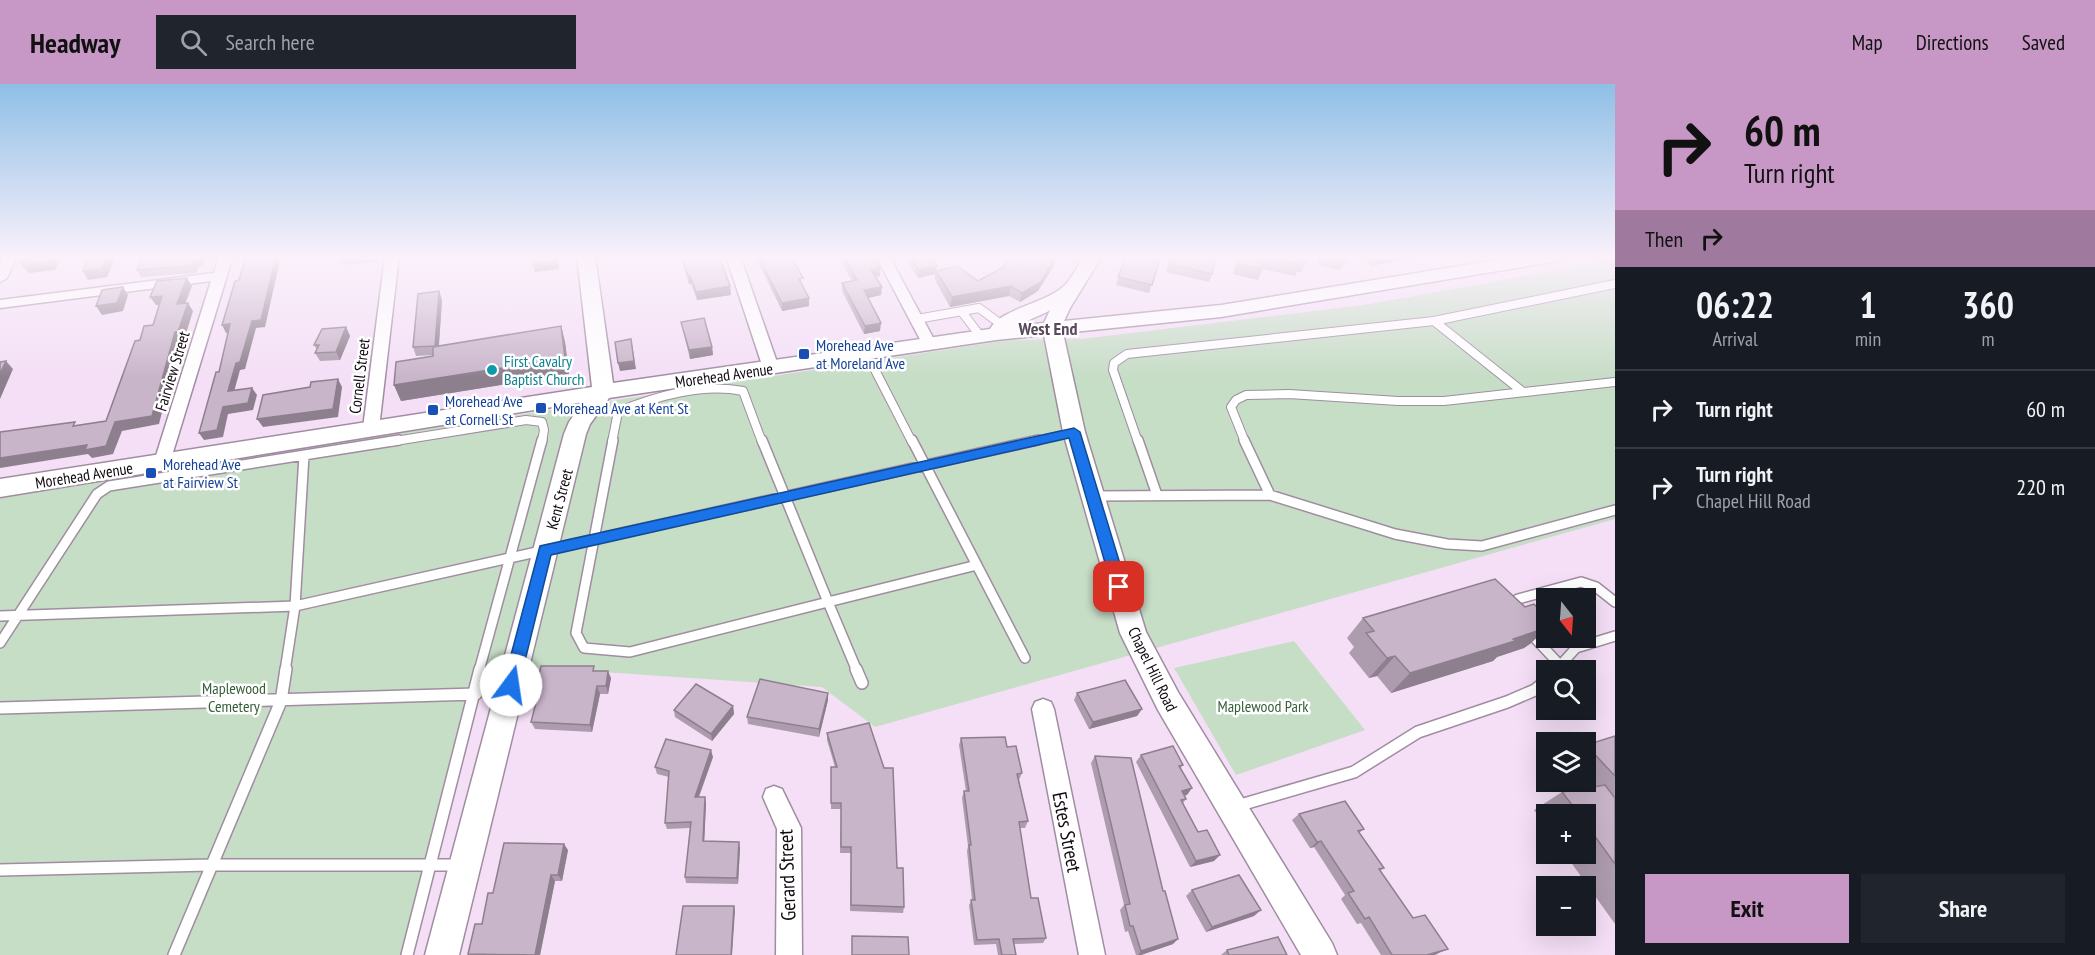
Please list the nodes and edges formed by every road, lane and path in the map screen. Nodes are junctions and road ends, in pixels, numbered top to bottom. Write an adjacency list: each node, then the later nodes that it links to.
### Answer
1 (58, 297): 11 (street)
2 (214, 297): 26 (street, Fairview Street)
3 (387, 297): 23 (street, Cornell Street)
4 (592, 297): 21 (street)
5 (747, 297): 18 (street)
6 (904, 297): 13 (street)
7 (1059, 297): 16 (street)
8 (1068, 297): 15 (street)
9 (1304, 297): 15 (street, Morehead Avenue)
10 (1553, 297): 14 (lane)
11 (0, 304)
12 (962, 312): 13 (lane); 16 (lane); 16 (lane)
13 (916, 319): 17 (street)
14 (1434, 321): 22 (lane); 29 (lane)
15 (1052, 328): 16 (street, Morehead Avenue); 24 (street, Chapel Hill Road)
16 (993, 332): 17 (street, Morehead Avenue)
17 (930, 345): 18 (street, Morehead Avenue)
18 (771, 368): 21 (street, Morehead Avenue)
19 (874, 368): 27 (lane)
20 (1615, 382): 22 (lane)
21 (602, 392): 23 (street, Morehead Avenue); 35 (street, Kent Street)
22 (1523, 392): 30 (lane)
23 (371, 428): 26 (street, Morehead Avenue)
24 (1074, 432): 27 (lane); 31 (street, Chapel Hill Road)
25 (304, 455): 36 (lane); 40 (lane); 42 (lane)
26 (162, 462): 28 (street, Morehead Avenue)
27 (925, 466): 32 (lane); 37 (lane)
28 (0, 488)
29 (1157, 495): 30 (lane); 31 (lane)
30 (1270, 495): 33 (lane)
31 (1092, 496): 57 (street, Chapel Hill Road)
32 (783, 497): 34 (lane); 34 (lane); 39 (lane)
33 (1615, 510)
34 (592, 542): 35 (lane); 39 (lane)
35 (545, 550): 36 (lane); 60 (street, Kent Street)
36 (508, 559): 40 (lane); 52 (lane)
37 (976, 565): 39 (lane); 47 (lane)
38 (1615, 602): 41 (lane)
39 (828, 603): 50 (lane)
40 (295, 606): 42 (lane); 53 (lane)
41 (1509, 612)
42 (18, 615): 43 (lane); 46 (lane)
43 (0, 616)
44 (1524, 627): 48 (lane)
45 (1615, 636): 49 (lane)
46 (0, 643)
47 (1025, 658)
48 (1551, 660)
49 (1565, 660)
50 (862, 683)
51 (1536, 689): 57 (lane)
52 (476, 694): 53 (lane); 59 (lane)
53 (281, 701): 54 (lane); 58 (lane)
54 (0, 708)
55 (1042, 709): 66 (street, Estes Street)
56 (774, 797): 65 (street, Gerard Street)
57 (1231, 807): 67 (street, Chapel Hill Road)
58 (210, 865): 59 (lane); 61 (lane); 62 (lane)
59 (432, 865): 60 (lane); 63 (lane)
60 (465, 866): 64 (street, Kent Street)
61 (0, 870)
62 (174, 955)
63 (407, 955)
64 (442, 955)
65 (789, 955)
66 (1092, 955)
67 (1320, 955)

